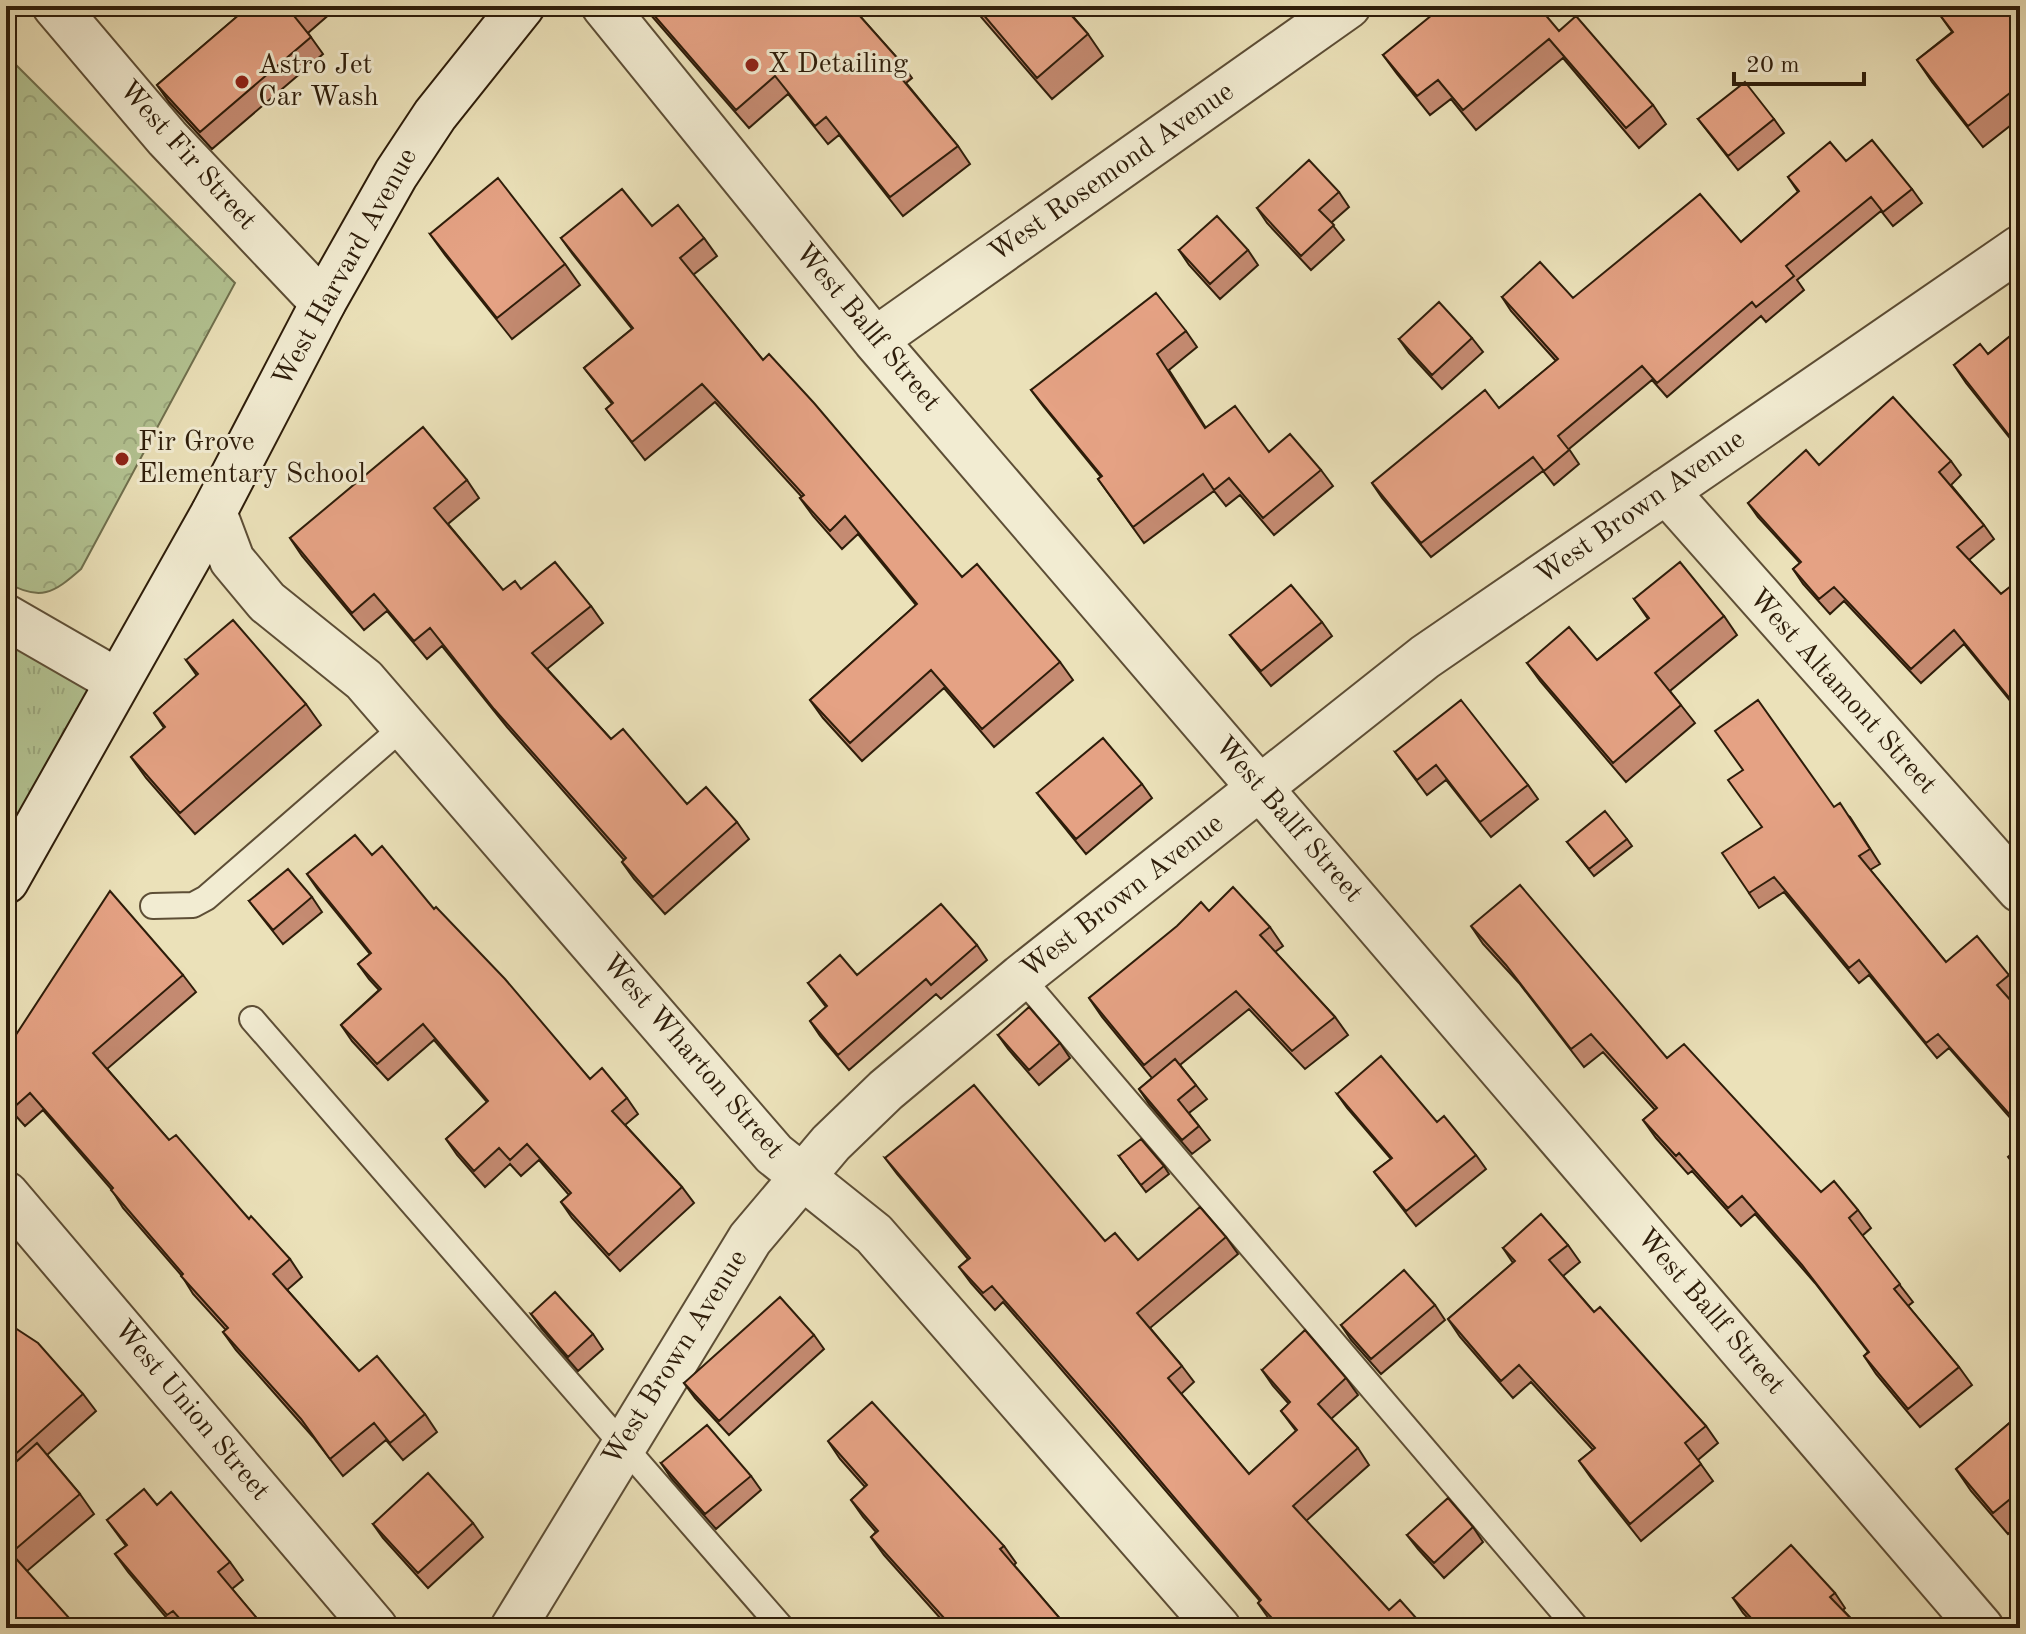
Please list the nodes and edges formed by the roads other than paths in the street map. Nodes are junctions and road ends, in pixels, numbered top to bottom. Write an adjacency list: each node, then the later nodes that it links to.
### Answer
1 (55, 6): 6 (street, West Fir Street)
2 (522, 6): 6 (street, West Harvard Avenue)
3 (604, 6): 7 (street, West Ballf Street)
4 (1348, 6): 7 (street, West Rosemond Avenue)
5 (2020, 248): 8 (street, West Brown Avenue)
6 (323, 303): 9 (street, West Harvard Avenue)
7 (875, 340): 13 (street, West Ballf Street)
8 (1666, 491): 13 (street, West Brown Avenue); 15 (street, West Altamont Street)
9 (214, 512): 11 (street, West Harvard Avenue); 12 (street, West Wharton Street)
10 (6, 617): 11 (street)
11 (117, 681): 14 (street, West Harvard Avenue)
12 (404, 726): 16 (lane); 19 (street, West Wharton Street)
13 (1261, 788): 17 (street, West Brown Avenue); 27 (street, West Ballf Street)
14 (6, 881)
15 (2020, 890)
16 (153, 906)
17 (1021, 977): 19 (street, West Brown Avenue); 26 (lane)
18 (252, 1019): 21 (lane)
19 (802, 1177): 21 (street, West Brown Avenue); 25 (street, West Wharton Street)
20 (6, 1194): 22 (street, West Union Street)
21 (622, 1443): 23 (street, West Brown Avenue); 24 (lane)
22 (375, 1628)
23 (513, 1628)
24 (782, 1628)
25 (1218, 1628)
26 (1577, 1628)
27 (1981, 1628)

